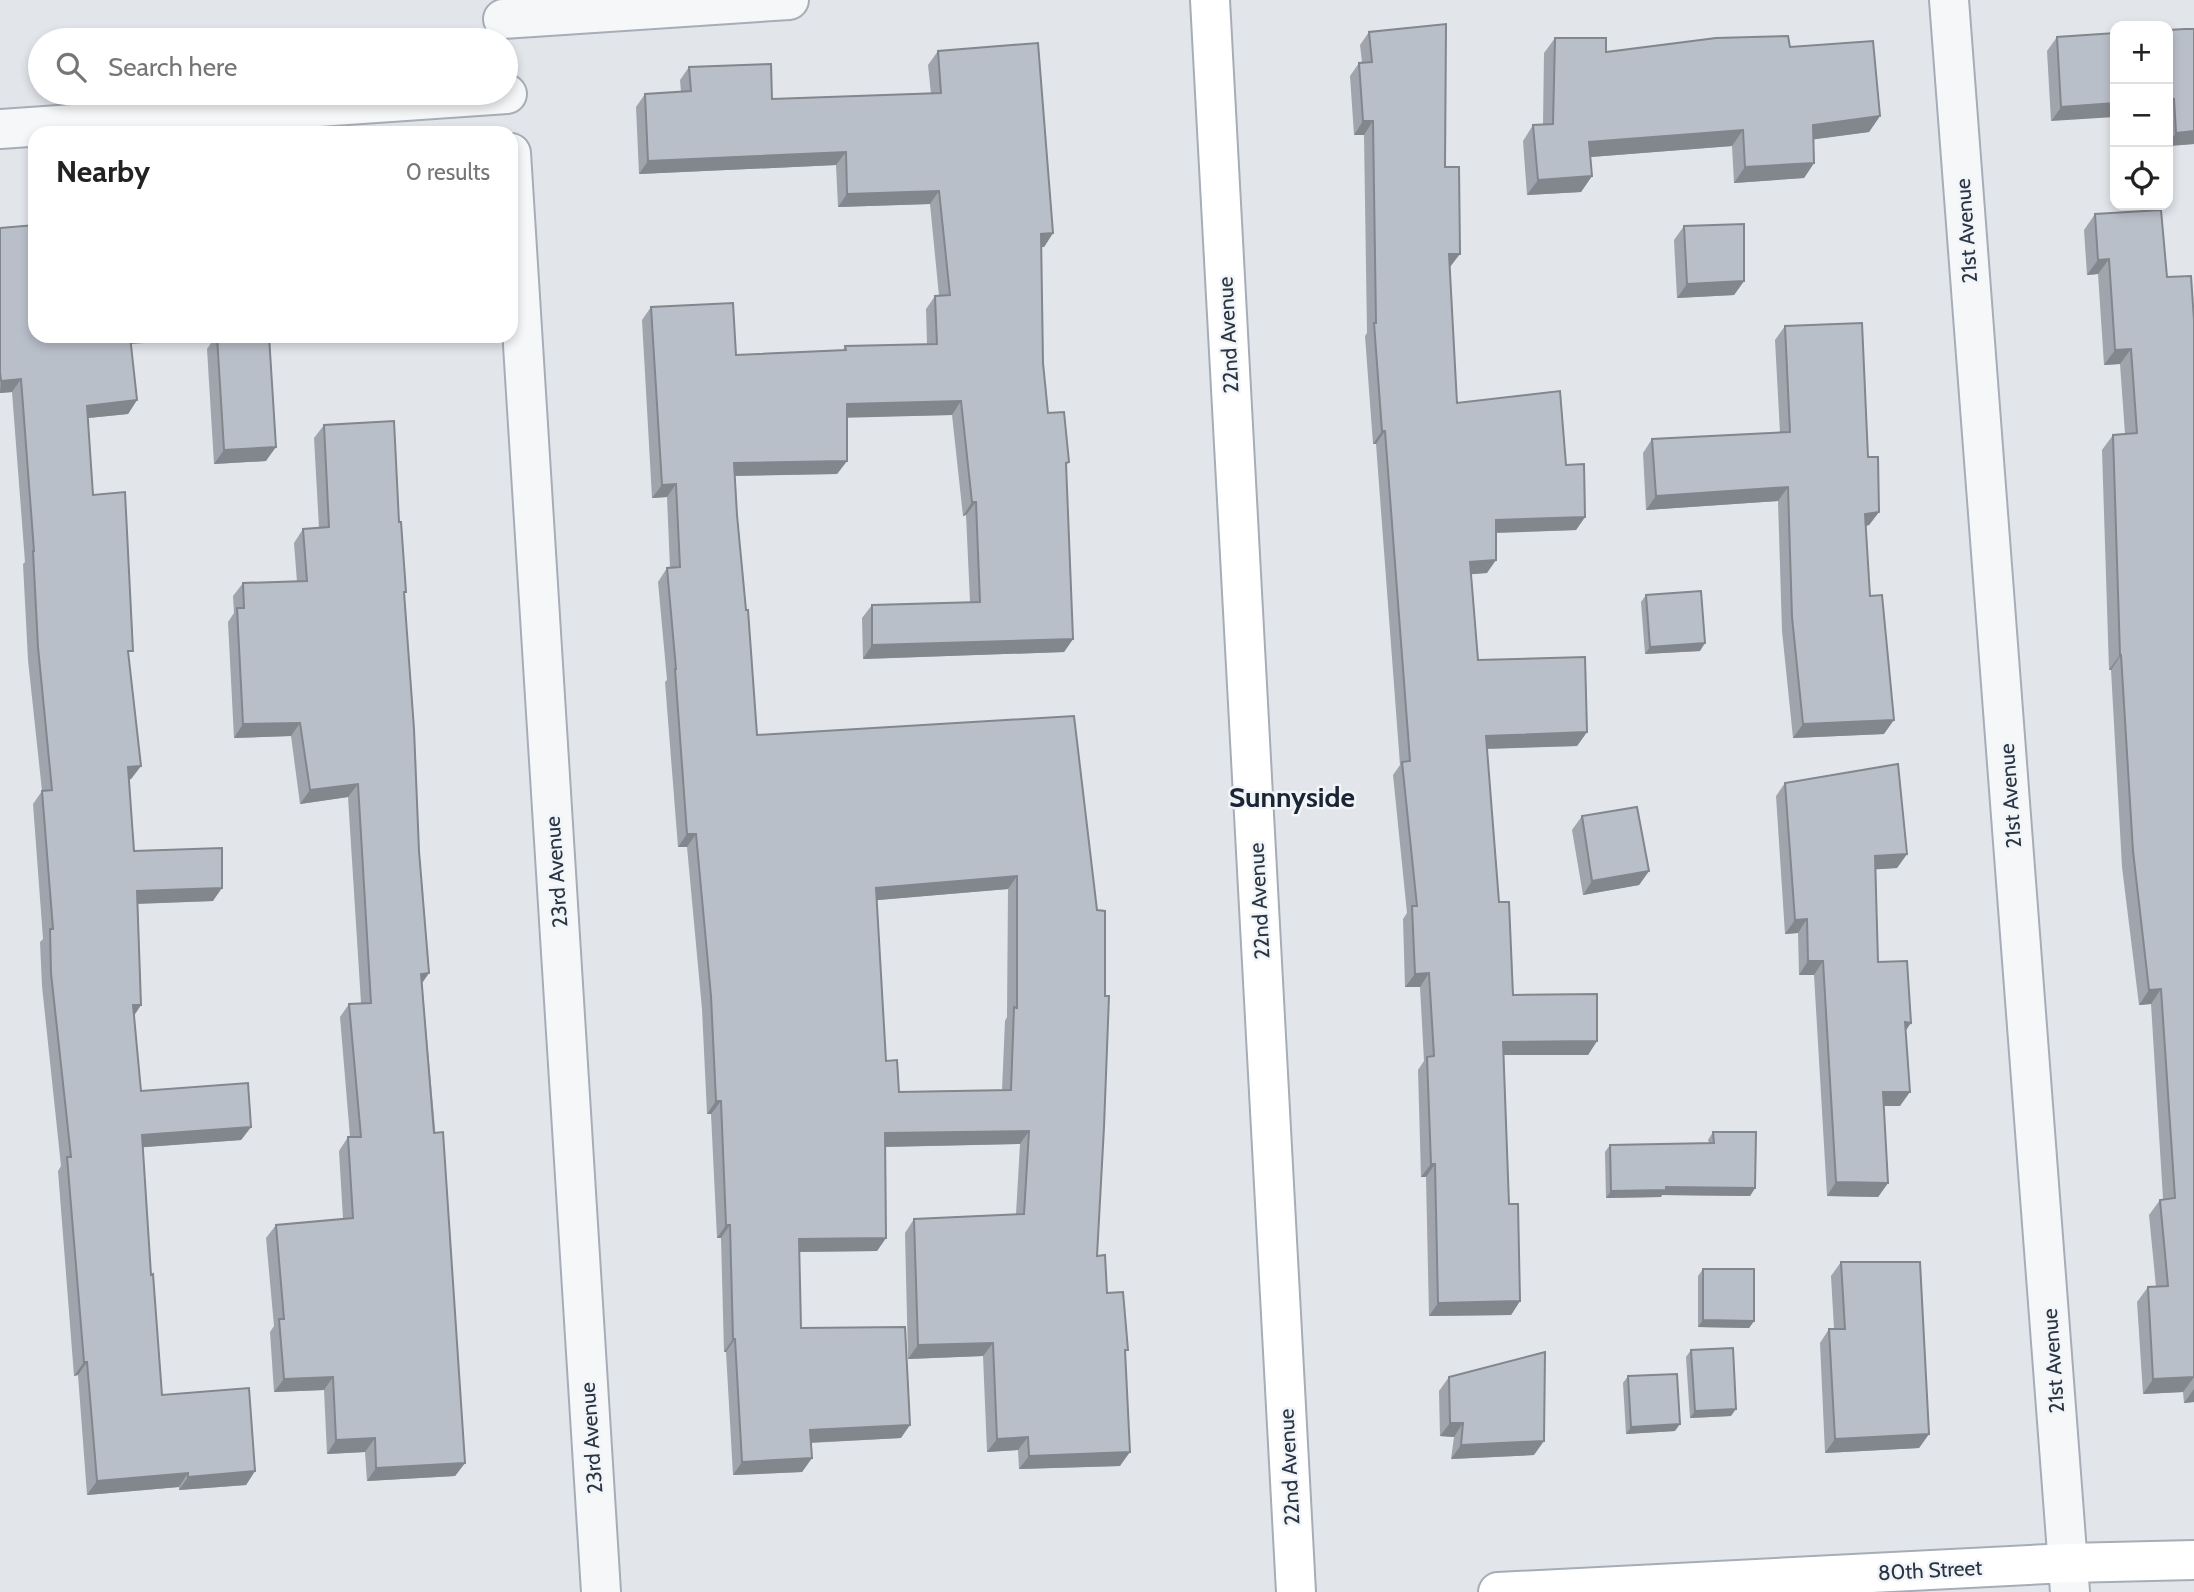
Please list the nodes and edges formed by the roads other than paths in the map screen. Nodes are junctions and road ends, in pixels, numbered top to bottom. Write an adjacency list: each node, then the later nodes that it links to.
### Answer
1 (789, 0): 4 (street)
2 (1210, 0): 15 (street, 22nd Avenue)
3 (1949, 0): 13 (street, 21st Avenue)
4 (503, 20)
5 (254, 105): 8 (street)
6 (508, 105): 9 (street)
7 (28, 126): 10 (street)
8 (32, 126)
9 (510, 126)
10 (0, 129)
11 (518, 265): 14 (street, 23rd Avenue)
12 (2194, 1560): 13 (street, 80th Street)
13 (2069, 1577): 16 (street, 80th Street)
14 (601, 1592)
15 (1296, 1592)
16 (1498, 1592)

